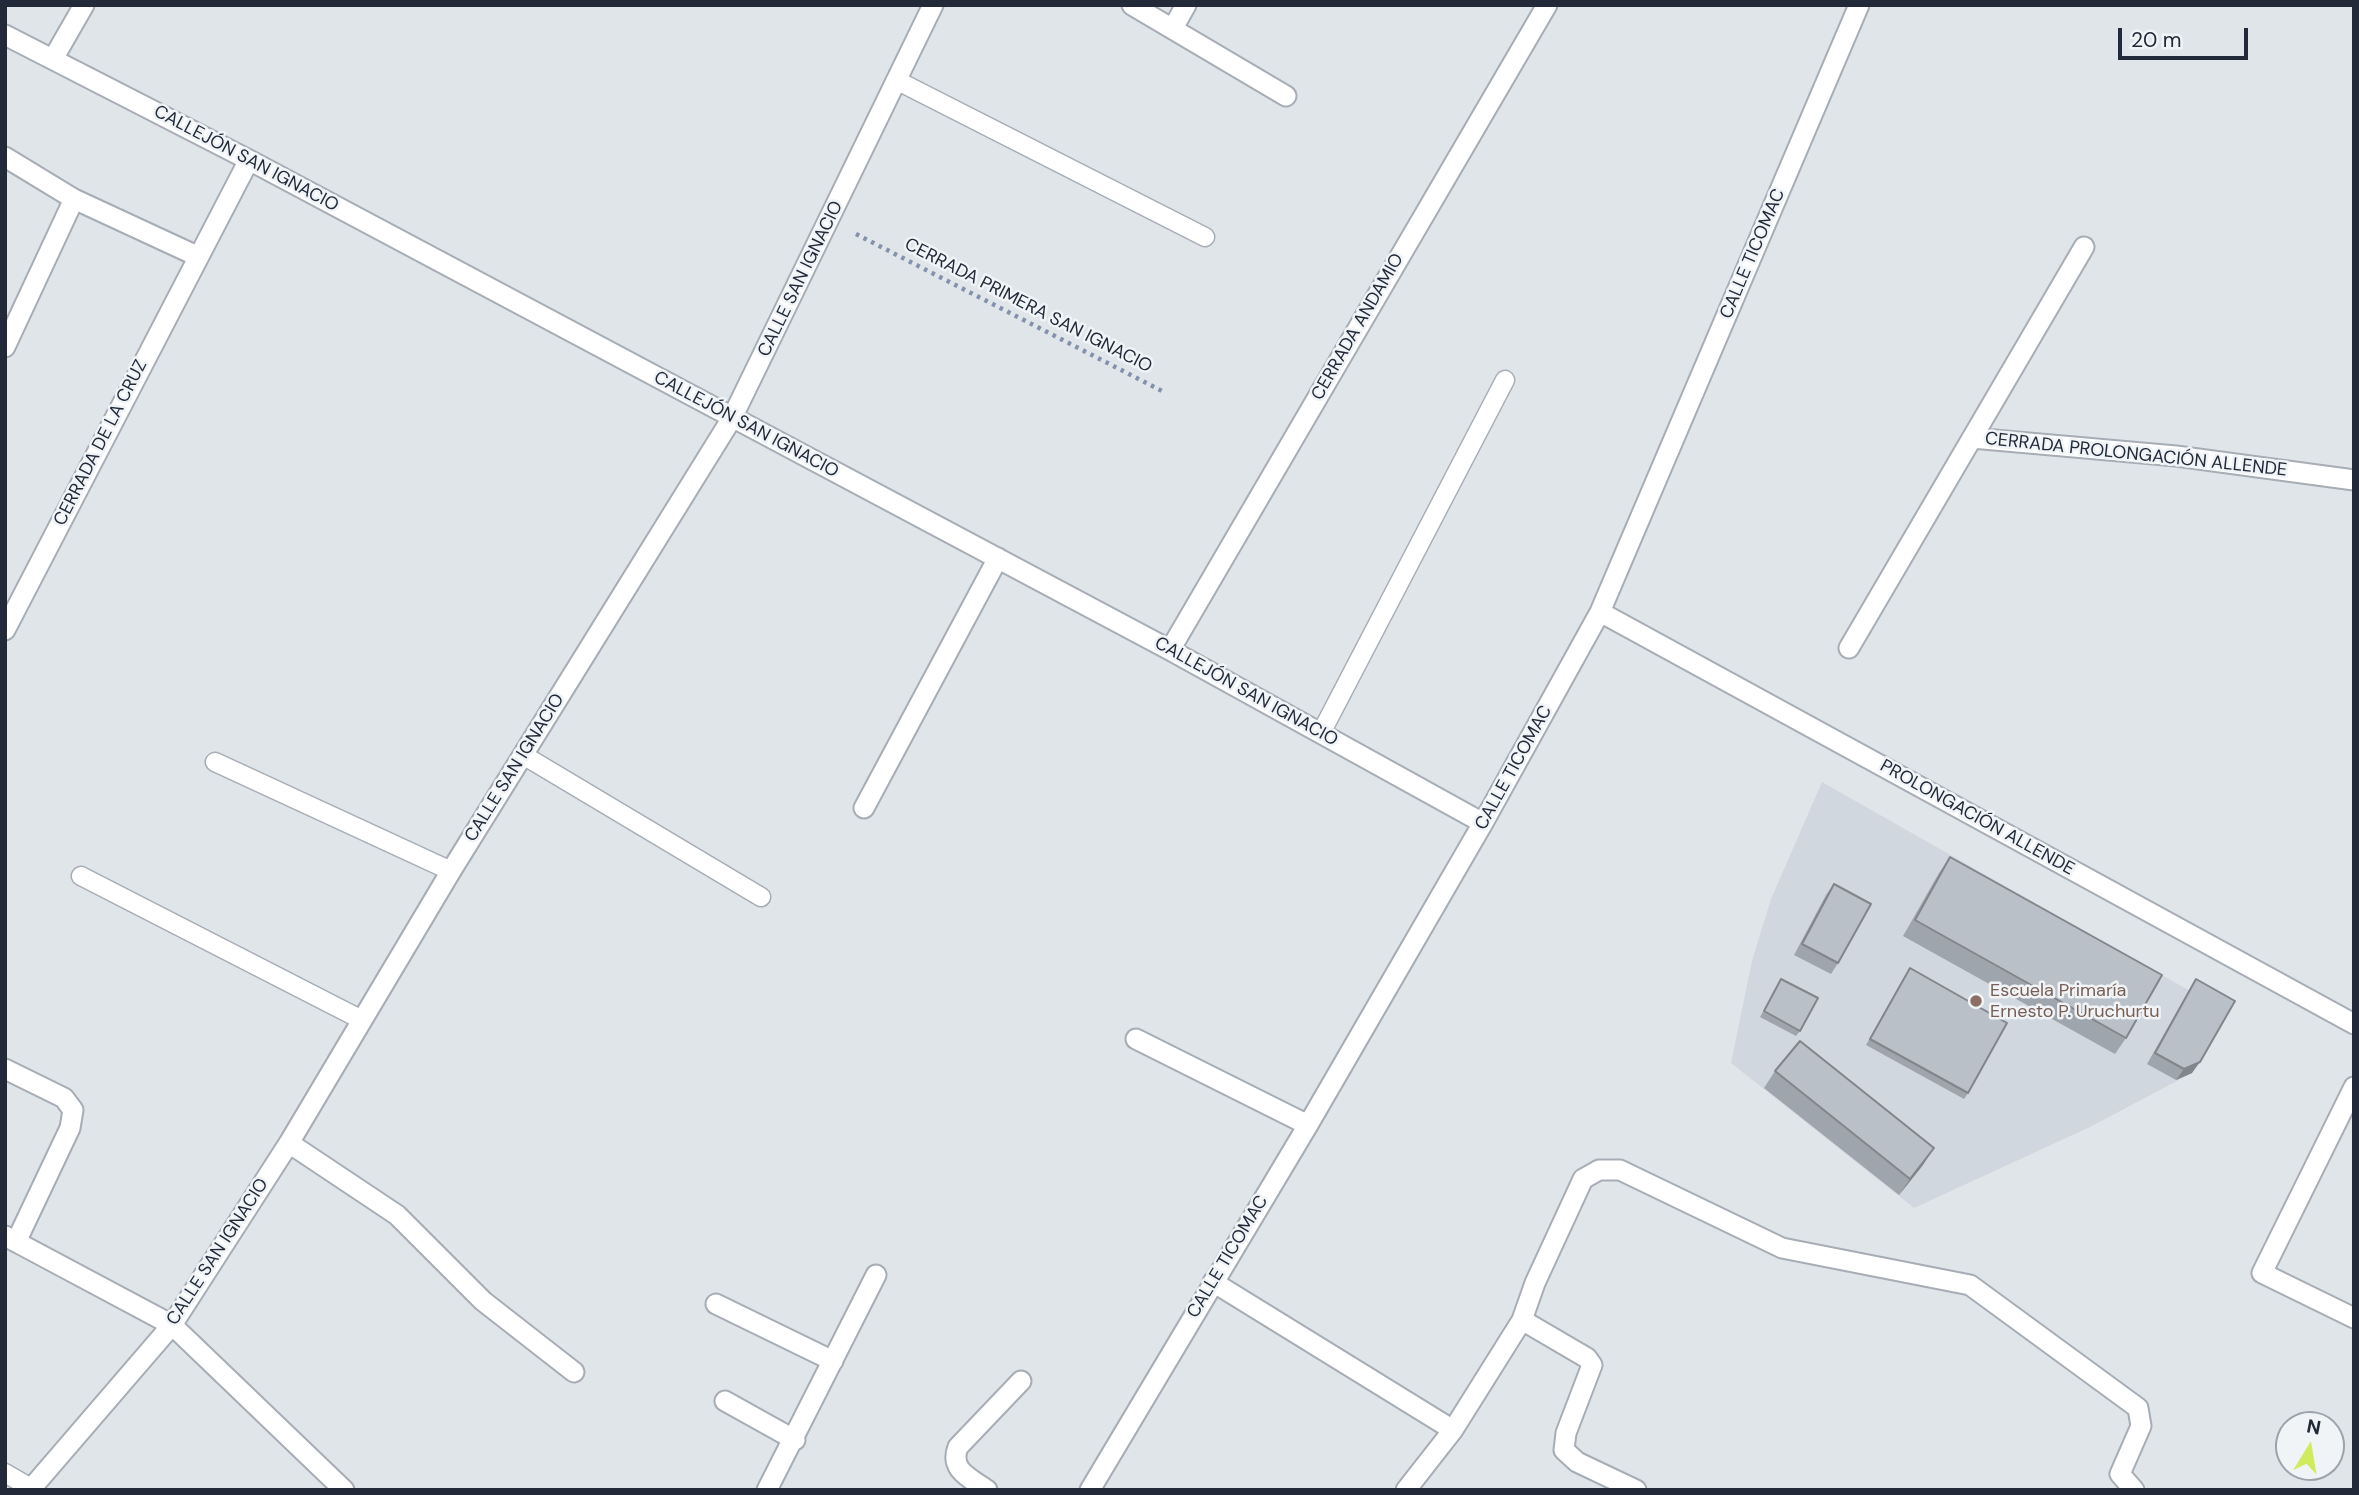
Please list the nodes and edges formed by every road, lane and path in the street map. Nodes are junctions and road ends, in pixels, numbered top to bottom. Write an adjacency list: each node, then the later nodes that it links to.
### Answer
1 (84, 5): 9 (street)
2 (933, 5): 10 (street, CALLE SAN IGNACIO)
3 (1132, 5): 7 (street)
4 (1186, 5): 7 (street)
5 (1546, 5): 29 (street, CERRADA ANDAMIO)
6 (1859, 5): 26 (street, CALLE TICOMAC)
7 (1173, 28): 11 (street)
8 (5, 35): 9 (street, CALLEJÓN SAN IGNACIO)
9 (53, 59): 13 (street, CALLEJÓN SAN IGNACIO)
10 (896, 80): 15 (lane); 22 (street, CALLE SAN IGNACIO)
11 (1286, 96)
12 (5, 157): 14 (street)
13 (249, 160): 18 (street, CERRADA DE LA CRUZ); 22 (street, CALLEJÓN SAN IGNACIO)
14 (74, 199): 18 (street); 19 (street)
15 (1205, 237)
16 (876, 244): 21 (path, CERRADA PRIMERA SAN IGNACIO)
17 (2084, 247): 23 (street, CERRADA PROLONGACIÓN ALLENDE)
18 (197, 256): 27 (street, CERRADA DE LA CRUZ)
19 (5, 347)
20 (1505, 380): 30 (lane)
21 (1166, 393)
22 (732, 418): 25 (street, CALLEJÓN SAN IGNACIO); 31 (street, CALLE SAN IGNACIO)
23 (1972, 438): 24 (street, CERRADA PROLONGACIÓN ALLENDE); 28 (street)
24 (2354, 480)
25 (998, 558): 29 (street, CALLEJÓN SAN IGNACIO); 33 (street)
26 (1600, 612): 34 (street, CALLE TICOMAC); 39 (street, PROLONGACIÓN ALLENDE)
27 (5, 630)
28 (1849, 648)
29 (1170, 650): 30 (street, CALLEJÓN SAN IGNACIO)
30 (1321, 733): 34 (street, CALLEJÓN SAN IGNACIO)
31 (523, 755): 35 (street, CALLE SAN IGNACIO); 37 (lane)
32 (215, 762): 35 (lane)
33 (864, 808)
34 (1483, 823): 43 (street, CALLE TICOMAC)
35 (451, 871): 38 (street, CALLE SAN IGNACIO)
36 (81, 876): 38 (lane)
37 (761, 897)
38 (362, 1020): 44 (street, CALLE SAN IGNACIO)
39 (2354, 1024)
40 (1136, 1039): 43 (street)
41 (5, 1069): 45 (street)
42 (2354, 1087): 49 (street)
43 (1308, 1125): 47 (street, CALLE TICOMAC)
44 (289, 1143): 51 (street, CALLE SAN IGNACIO); 53 (street)
45 (11, 1239): 51 (street)
46 (876, 1275): 52 (street)
47 (1213, 1282): 56 (street); 63 (street, CALLE TICOMAC)
48 (716, 1304): 52 (street)
49 (2354, 1318)
50 (1522, 1320): 56 (street); 65 (street); 66 (street)
51 (172, 1325): 59 (street, CALLE SAN IGNACIO); 60 (street)
52 (833, 1362): 57 (street)
53 (573, 1372)
54 (1021, 1381): 62 (street)
55 (725, 1401): 57 (street)
56 (1453, 1430): 64 (street)
57 (794, 1440): 61 (street)
58 (5, 1473): 59 (lane)
59 (31, 1489)
60 (344, 1490)
61 (767, 1490)
62 (987, 1490)
63 (1090, 1490)
64 (1406, 1490)
65 (1636, 1490)
66 (2134, 1490)

